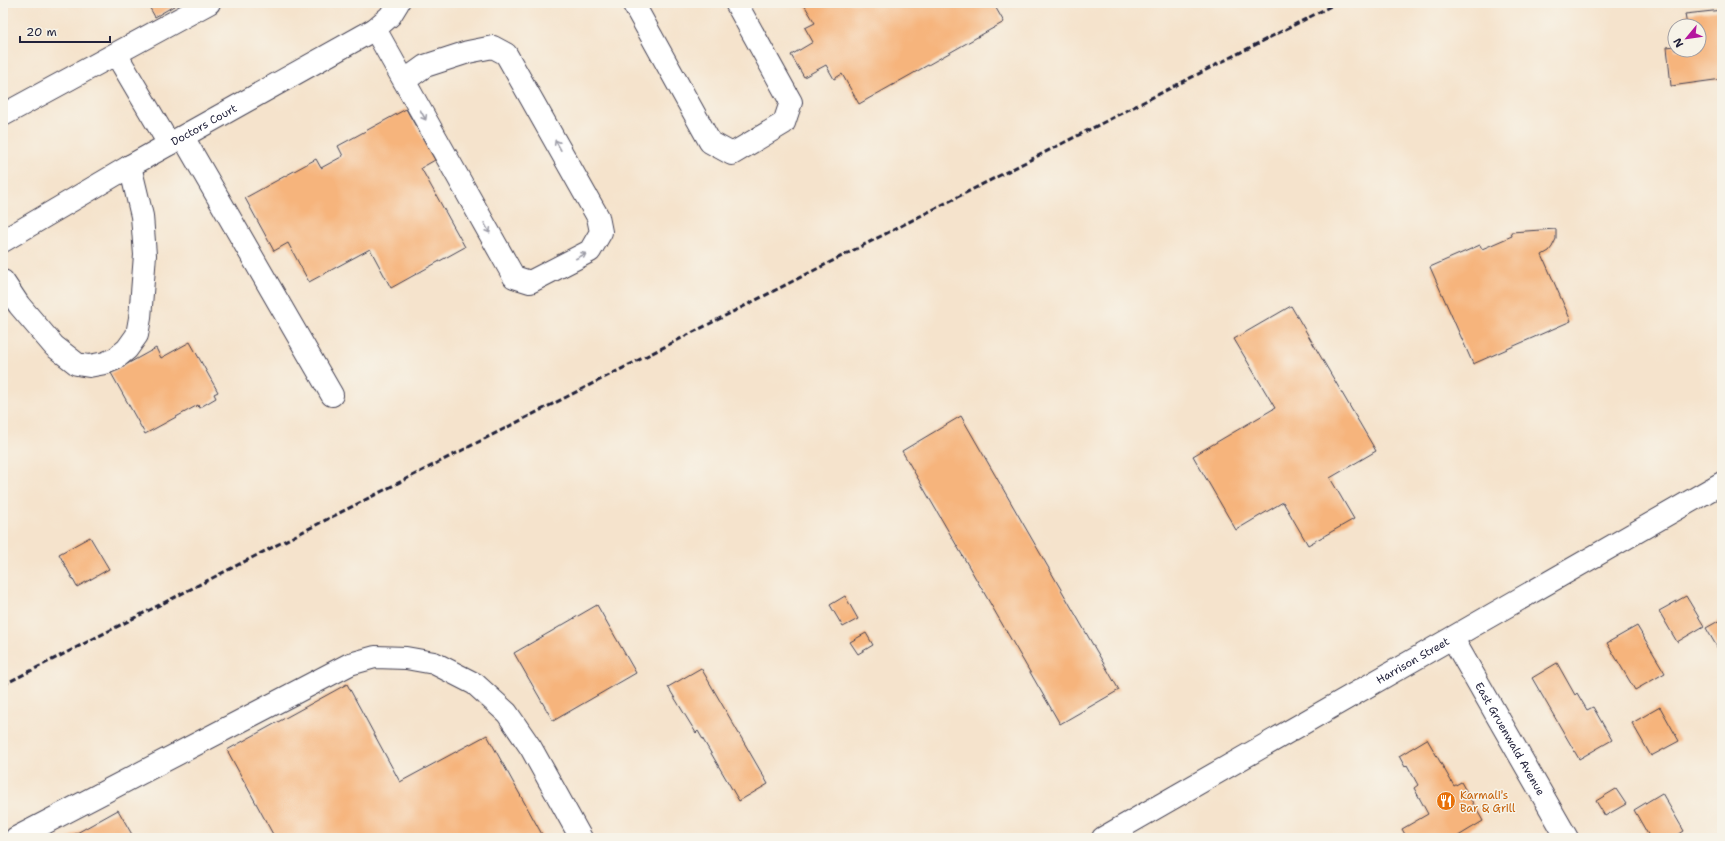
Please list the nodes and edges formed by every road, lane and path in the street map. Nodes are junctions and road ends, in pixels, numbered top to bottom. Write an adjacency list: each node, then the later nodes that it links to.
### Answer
1 (209, 3): 6 (street)
2 (398, 3): 5 (street, Doctors Court)
3 (633, 3): 4 (street)
4 (736, 3)
5 (375, 29): 7 (street); 9 (street, Doctors Court)
6 (116, 54): 8 (street); 9 (street)
7 (404, 81): 7 (street, one-way to 7)
8 (3, 115)
9 (176, 140): 10 (street, Doctors Court); 13 (street)
10 (130, 166): 11 (street, Doctors Court); 12 (street)
11 (3, 241)
12 (3, 281)
13 (332, 395)
14 (1722, 483): 15 (street, Harrison Street)
15 (1453, 639): 18 (street, Harrison Street); 19 (street, East Gruenwald Avenue)
16 (16, 838): 17 (street)
17 (581, 838)
18 (1103, 838)
19 (1567, 838)

